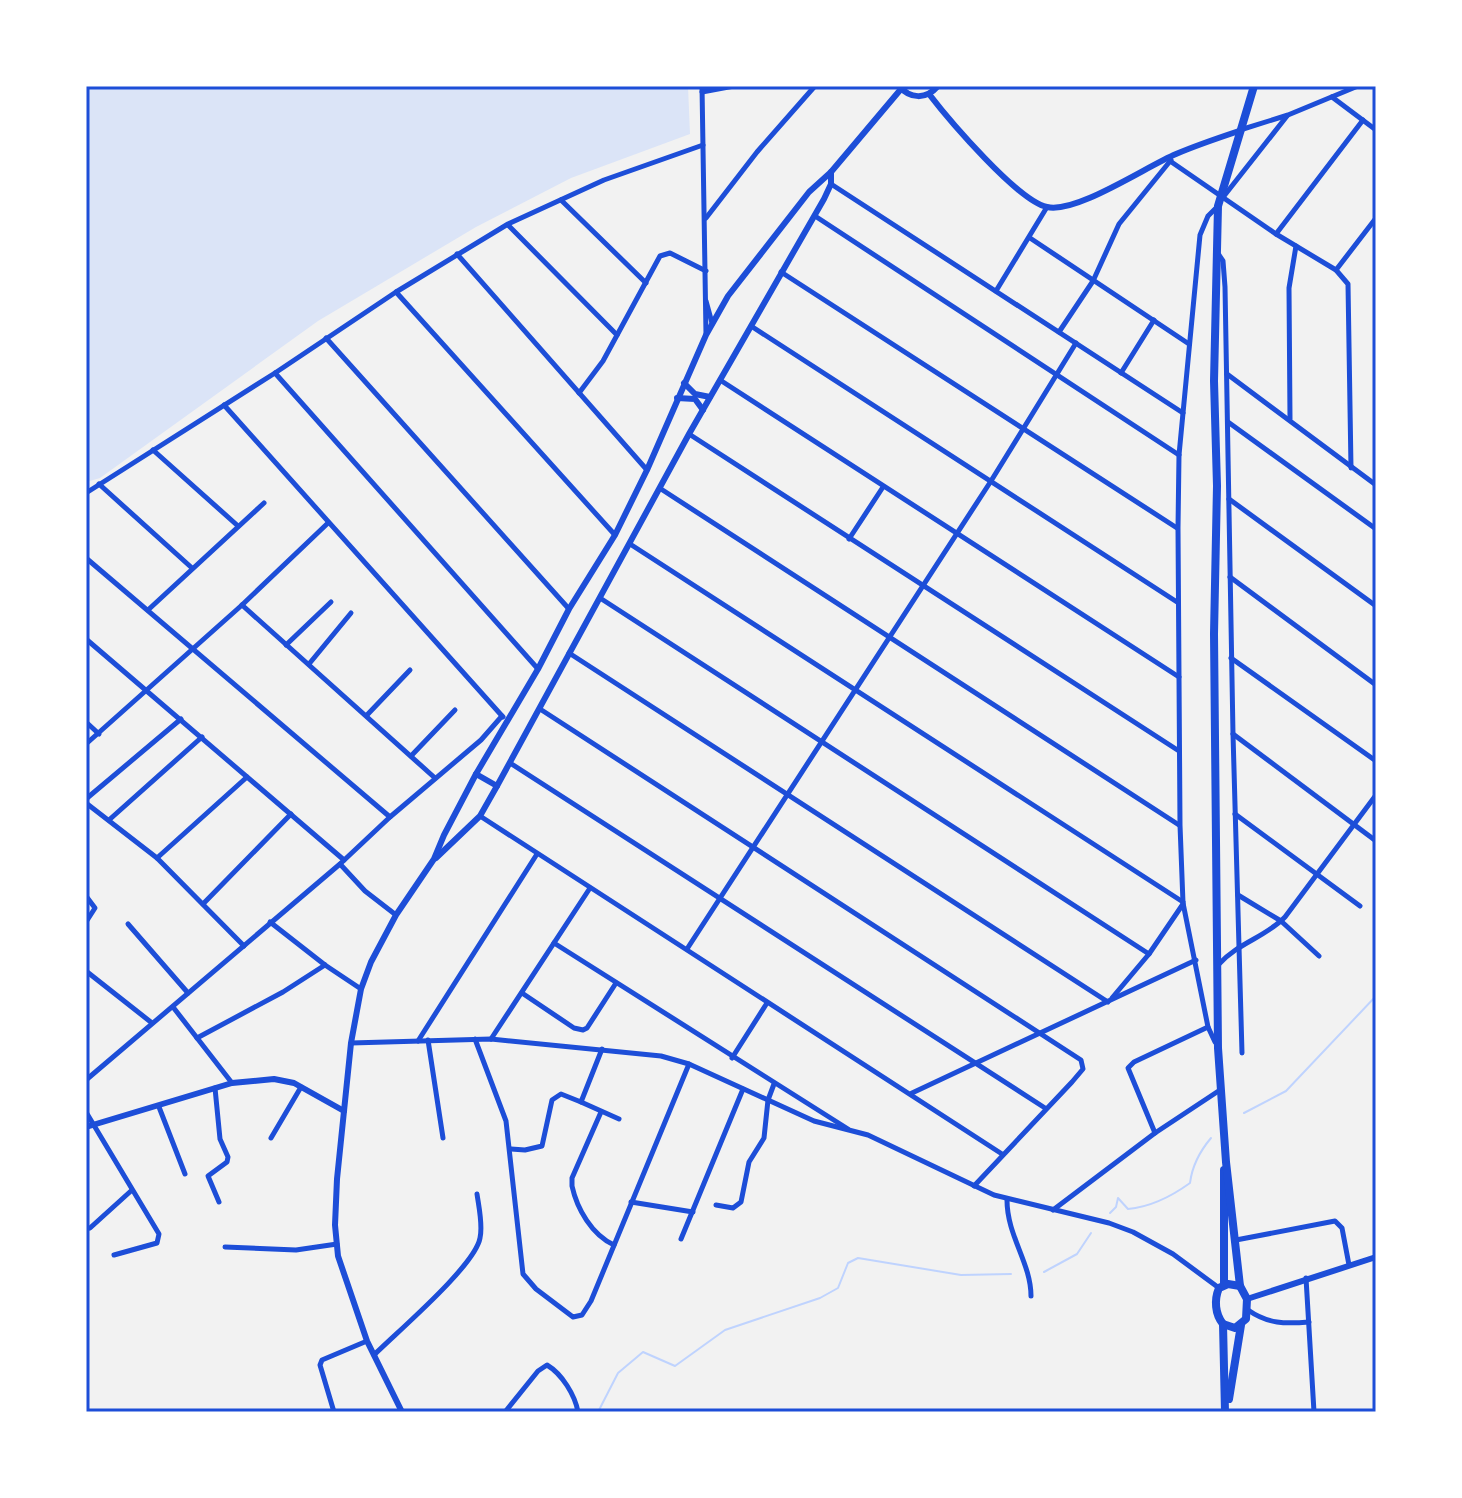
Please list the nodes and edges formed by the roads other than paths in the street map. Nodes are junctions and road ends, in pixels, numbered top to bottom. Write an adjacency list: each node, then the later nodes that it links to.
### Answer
1 (734, 86): 7 (street)
2 (815, 86): 25 (street)
3 (938, 86): 8 (street)
4 (1254, 86): 14 (main road)
5 (1358, 86): 9 (street)
6 (900, 88): 8 (street); 19 (street)
7 (702, 89): 16 (street)
8 (929, 94): 23 (street)
9 (1331, 97): 10 (street); 11 (street)
10 (1288, 115): 12 (street); 15 (street)
11 (1363, 120): 13 (street); 28 (street)
12 (1262, 123): 14 (street); 15 (street)
13 (1376, 130)
14 (1239, 131): 17 (street); 21 (main road)
15 (1270, 137): 21 (street)
16 (703, 145): 22 (street); 25 (street)
17 (1177, 153): 18 (street); 23 (street)
18 (1170, 161): 21 (street); 36 (street)
19 (831, 172): 20 (street); 42 (street)
20 (831, 184): 24 (street); 38 (street)
21 (1220, 199): 28 (street); 32 (main road); 49 (street)
22 (561, 200): 27 (street); 37 (street)
23 (1047, 207): 29 (street)
24 (815, 216): 35 (street); 53 (street)
25 (706, 218): 34 (street)
26 (1376, 218): 33 (street)
27 (508, 224): 31 (street); 45 (street)
28 (1276, 234): 30 (street)
29 (1030, 238): 36 (street); 38 (street)
30 (1296, 246): 33 (street); 62 (street)
31 (457, 254): 39 (street); 56 (street)
32 (1219, 255): 52 (street); 168 (main road)
33 (1336, 270): 68 (street)
34 (707, 271): 37 (street); 40 (street)
35 (781, 272): 43 (street); 64 (street)
36 (1093, 281): 41 (street); 44 (street)
37 (646, 283): 45 (street)
38 (996, 291): 44 (street)
39 (396, 292): 47 (street); 83 (street)
40 (706, 301): 42 (street); 46 (street)
41 (1154, 320): 49 (street); 51 (street)
42 (712, 323): 46 (street)
43 (750, 325): 54 (street); 70 (street)
44 (1059, 332): 48 (street)
45 (617, 335): 56 (street)
46 (706, 335): 55 (street)
47 (326, 338): 50 (street); 95 (street)
48 (1076, 343): 51 (street); 53 (street)
49 (1189, 344): 61 (street)
50 (275, 373): 59 (street); 105 (street)
51 (1121, 373): 61 (street)
52 (1226, 373): 62 (street); 63 (street)
53 (1057, 375): 64 (street); 67 (street)
54 (720, 380): 57 (street); 73 (street)
55 (684, 383): 57 (street); 58 (street)
56 (579, 393): 69 (street)
57 (710, 397): 60 (street)
58 (677, 398): 60 (street); 69 (street)
59 (224, 405): 66 (street); 78 (street)
60 (703, 410): 65 (street)
61 (1183, 413): 67 (street)
62 (1290, 420): 68 (street)
63 (1227, 421): 76 (street); 81 (street)
64 (1024, 429): 70 (street); 80 (street)
65 (689, 434): 74 (street); 84 (street)
66 (153, 450): 71 (street); 79 (street)
67 (1179, 455): 80 (street)
68 (1351, 468): 72 (street)
69 (647, 470): 83 (street)
70 (991, 481): 82 (street); 92 (street)
71 (99, 484): 75 (street); 87 (street)
72 (1376, 485)
73 (883, 487): 82 (street); 84 (street)
74 (661, 489): 85 (street); 98 (street)
75 (86, 493)
76 (1229, 499): 88 (street); 94 (street)
77 (264, 503): 79 (street)
78 (328, 523): 93 (street); 114 (street)
79 (238, 526): 87 (street)
80 (1178, 528): 92 (street)
81 (1376, 529)
82 (956, 533): 89 (street); 107 (street)
83 (615, 535): 95 (street)
84 (849, 539): 89 (street)
85 (630, 544): 90 (street); 109 (street)
86 (86, 558): 96 (street)
87 (192, 568): 96 (street)
88 (1230, 577): 103 (street); 108 (street)
89 (923, 583): 98 (street); 123 (street)
90 (600, 598): 102 (street); 122 (street)
91 (331, 602): 100 (street)
92 (1177, 602): 107 (street)
93 (242, 605): 100 (street); 101 (street)
94 (1376, 606)
95 (569, 609): 105 (street)
96 (148, 610): 101 (street)
97 (351, 613): 104 (street)
98 (890, 637): 109 (street); 139 (street)
99 (86, 639): 110 (street)
100 (286, 645): 104 (street)
101 (192, 650): 110 (street); 137 (street)
102 (569, 653): 111 (street); 131 (street)
103 (1231, 658): 119 (street); 125 (street)
104 (309, 664): 113 (street)
105 (538, 669): 117 (street)
106 (410, 670): 113 (street)
107 (1179, 677): 123 (street)
108 (1376, 685)
109 (856, 690): 122 (street); 152 (street)
110 (147, 691): 115 (street); 118 (street)
111 (540, 709): 126 (street); 142 (street)
112 (455, 710): 124 (street)
113 (367, 715): 124 (street)
114 (502, 716): 117 (street); 129 (street)
115 (181, 719): 120 (street); 133 (street)
116 (86, 722): 118 (street)
117 (507, 723): 127 (street)
118 (99, 734): 121 (street)
119 (1233, 734): 135 (street); 140 (street)
120 (202, 737): 128 (street); 138 (street)
121 (86, 744)
122 (821, 744): 131 (street); 164 (street)
123 (1180, 752): 139 (street)
124 (411, 756): 129 (street)
125 (1376, 761)
126 (510, 763): 130 (street); 151 (street)
127 (476, 774): 130 (street); 145 (street)
128 (247, 777): 134 (street); 144 (street)
129 (435, 778): 137 (street)
130 (497, 786): 136 (street)
131 (788, 794): 142 (street); 174 (street)
132 (1376, 795): 140 (street)
133 (86, 801): 138 (street)
134 (291, 814): 146 (street); 153 (street)
135 (1235, 814): 147 (street); 149 (street)
136 (480, 816): 143 (street); 145 (street)
137 (390, 817): 146 (street)
138 (109, 820): 144 (street)
139 (1180, 825): 152 (street)
140 (1354, 825): 141 (street); 147 (street)
141 (1376, 841)
142 (754, 847): 151 (street); 179 (street)
143 (537, 854): 148 (street); 184 (street)
144 (157, 858): 153 (street)
145 (434, 859): 155 (street)
146 (342, 862): 155 (street); 158 (street)
147 (1317, 875): 154 (street); 156 (street)
148 (590, 888): 160 (street); 163 (street)
149 (1237, 895): 156 (street); 161 (street)
150 (86, 896): 157 (street)
151 (720, 900): 163 (street); 191 (street)
152 (1183, 903): 164 (street); 166 (street)
153 (203, 904): 162 (street)
154 (1360, 906)
155 (396, 915): 171 (street)
156 (1281, 921): 161 (street); 165 (street)
157 (86, 922)
158 (270, 922): 162 (street); 167 (street)
159 (128, 924): 172 (street)
160 (554, 943): 170 (street); 173 (street)
161 (1239, 945): 168 (street); 188 (street)
162 (244, 946): 172 (street)
163 (687, 949): 175 (street)
164 (1149, 954): 174 (street)
165 (1319, 956)
166 (1196, 960): 174 (street); 178 (street)
167 (325, 965): 171 (street); 180 (street)
168 (1218, 966): 186 (main road)
169 (86, 971): 177 (street)
170 (616, 983): 173 (street); 189 (street)
171 (361, 989): 185 (street)
172 (188, 993): 176 (street)
173 (522, 993): 182 (street)
174 (1108, 1002): 179 (street)
175 (767, 1003): 189 (street); 199 (street)
176 (173, 1007): 177 (street); 180 (street)
177 (152, 1023): 192 (street)
178 (1208, 1027): 186 (street); 211 (street)
179 (1042, 1032): 191 (street); 203 (street)
180 (197, 1038): 193 (street)
181 (475, 1039): 182 (street); 183 (street); 214 (street)
182 (491, 1039): 187 (street)
183 (428, 1040): 184 (street); 213 (street)
184 (418, 1041): 185 (street)
185 (351, 1043): 204 (street)
186 (1218, 1048): 198 (main road)
187 (602, 1049): 190 (street); 201 (street)
188 (1242, 1053)
189 (732, 1058): 194 (street)
190 (689, 1064): 197 (street); 223 (street)
191 (976, 1064): 199 (street); 203 (street)
192 (86, 1080)
193 (232, 1083): 195 (street); 196 (street)
194 (774, 1084): 200 (street); 210 (street)
195 (301, 1087): 204 (street); 212 (street)
196 (215, 1088): 202 (street); 222 (street)
197 (743, 1089): 200 (street); 226 (street)
198 (1221, 1089): 211 (street); 216 (main road)
199 (911, 1094): 215 (street)
200 (768, 1100): 210 (street); 224 (street)
201 (581, 1102): 206 (street); 214 (street)
202 (159, 1107): 208 (street); 217 (street)
203 (1045, 1108): 215 (street)
204 (344, 1111): 230 (street)
205 (86, 1112): 208 (street)
206 (601, 1112): 207 (street); 231 (street)
207 (619, 1119)
208 (95, 1125): 209 (street); 219 (street)
209 (86, 1127)
210 (849, 1129): 218 (street)
211 (1155, 1133): 225 (street)
212 (271, 1138)
213 (443, 1138)
214 (511, 1149): 231 (street)
215 (1002, 1154): 218 (street)
216 (1226, 1162): 229 (main road); 237 (main road)
217 (185, 1174)
218 (974, 1186): 221 (street)
219 (132, 1190): 227 (street); 233 (street)
220 (477, 1194): 246 (street)
221 (1007, 1200): 225 (street); 239 (street)
222 (219, 1202)
223 (631, 1202): 226 (street); 231 (street)
224 (716, 1205)
225 (1052, 1210): 237 (street)
226 (693, 1212): 228 (street)
227 (90, 1228)
228 (681, 1239)
229 (1236, 1240): 235 (street); 238 (main road)
230 (337, 1244): 232 (street); 245 (street)
231 (614, 1245)
232 (225, 1247)
233 (114, 1255)
234 (1376, 1257): 235 (street)
235 (1349, 1265): 236 (street)
236 (1306, 1278): 240 (street); 242 (street)
237 (1221, 1286): 238 (main road); 243 (main road)
238 (1240, 1286): 240 (main road)
239 (1031, 1296)
240 (1247, 1299): 241 (main road)
241 (1248, 1310): 242 (street); 244 (main road)
242 (1309, 1322): 252 (street)
243 (1223, 1324): 244 (main road); 251 (main road)
244 (1241, 1325): 251 (main road)
245 (367, 1341): 246 (street); 247 (street)
246 (373, 1355): 248 (street)
247 (334, 1412)
248 (402, 1412)
249 (505, 1412): 250 (street)
250 (578, 1412)
251 (1226, 1412)
252 (1314, 1412)

